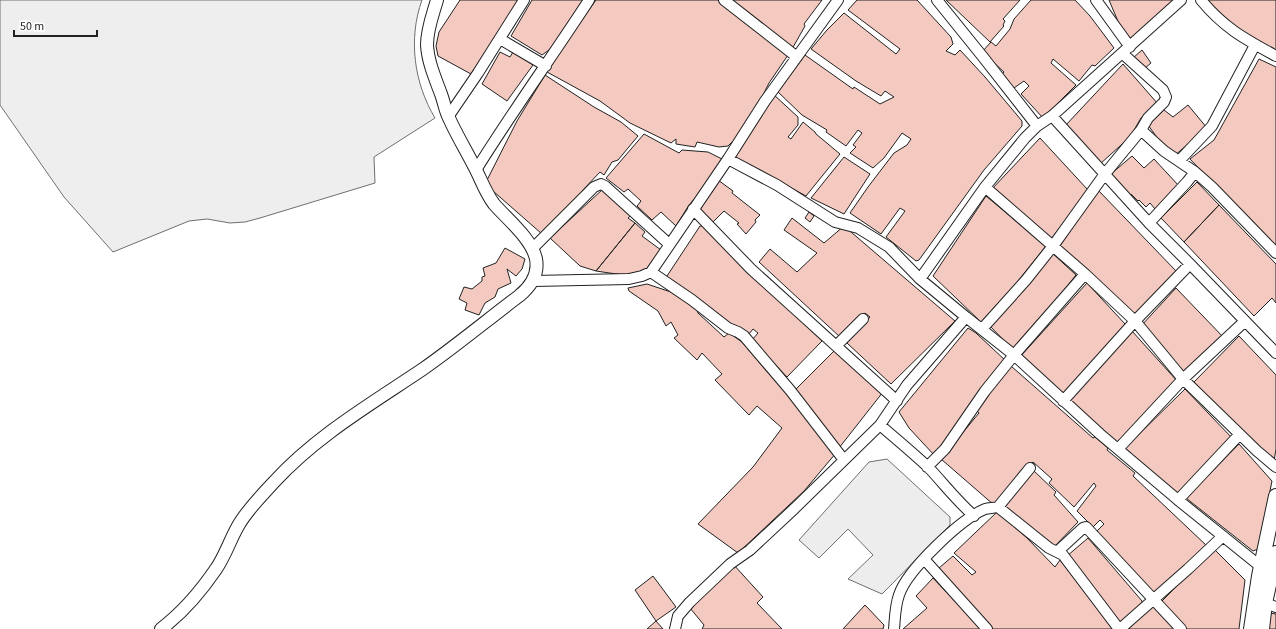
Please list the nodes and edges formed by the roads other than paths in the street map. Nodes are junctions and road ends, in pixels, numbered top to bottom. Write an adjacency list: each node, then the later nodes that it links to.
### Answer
1 (437, 0): 17 (street)
2 (524, 0): 10 (street)
3 (589, 0): 15 (street)
4 (724, 0): 14 (street)
5 (838, 0): 14 (street)
6 (937, 0): 18 (street)
7 (1096, 0): 12 (street)
8 (1181, 0): 12 (street)
9 (1200, 0): 11 (street)
10 (500, 39): 15 (street); 17 (street)
11 (1254, 45): 13 (street); 21 (street)
12 (1126, 50): 16 (street); 19 (street)
13 (1276, 56)
14 (797, 57): 20 (street)
15 (546, 66): 22 (street)
16 (1052, 116): 18 (street); 24 (street)
17 (448, 117): 22 (street)
18 (1037, 126): 25 (street)
19 (1141, 130): 21 (street); 24 (street)
20 (728, 159): 26 (street); 35 (street)
21 (1179, 161): 23 (street)
22 (476, 170): 30 (street)
23 (1195, 172): 27 (street); 31 (street)
24 (1104, 175): 27 (street); 29 (street)
25 (985, 187): 29 (street); 35 (street)
26 (693, 209): 28 (street); 42 (street)
27 (1149, 223): 32 (street)
28 (669, 244): 30 (street); 33 (street)
29 (1053, 246): 34 (street); 41 (street)
30 (532, 249): 36 (street)
31 (1276, 253)
32 (1190, 264): 39 (street); 40 (street)
33 (651, 272): 36 (street); 51 (street)
34 (1085, 274): 39 (street); 44 (street)
35 (920, 278): 37 (street)
36 (533, 281): 66 (street)
37 (966, 317): 41 (street); 46 (street)
38 (863, 319): 42 (street)
39 (1135, 321): 45 (street); 47 (street)
40 (1245, 321): 43 (street); 45 (street)
41 (982, 329): 44 (street)
42 (836, 346): 46 (street)
43 (1276, 353)
44 (1014, 355): 47 (street); 52 (street)
45 (1183, 379): 49 (street); 50 (street)
46 (897, 401): 48 (street)
47 (1063, 401): 50 (street)
48 (880, 425): 51 (street); 52 (street)
49 (1239, 435): 53 (street); 56 (street)
50 (1118, 449): 56 (street)
51 (844, 460): 67 (street)
52 (927, 467): 58 (street)
53 (1276, 467)
54 (1030, 468): 57 (street)
55 (1276, 496): 63 (main road)
56 (1178, 500): 59 (street)
57 (998, 507): 58 (street); 60 (street)
58 (974, 516): 62 (street)
59 (1223, 536): 63 (street); 64 (street)
60 (1058, 551): 64 (street); 70 (street)
61 (1276, 553): 63 (main road)
62 (924, 559): 68 (street); 69 (street)
63 (1266, 571): 65 (main road)
64 (1153, 599): 70 (street); 71 (street)
65 (1266, 603): 72 (main road); 73 (main road)
66 (160, 629)
67 (675, 629)
68 (894, 629)
69 (986, 629)
70 (1120, 629)
71 (1181, 629)
72 (1251, 629)
73 (1262, 629)

